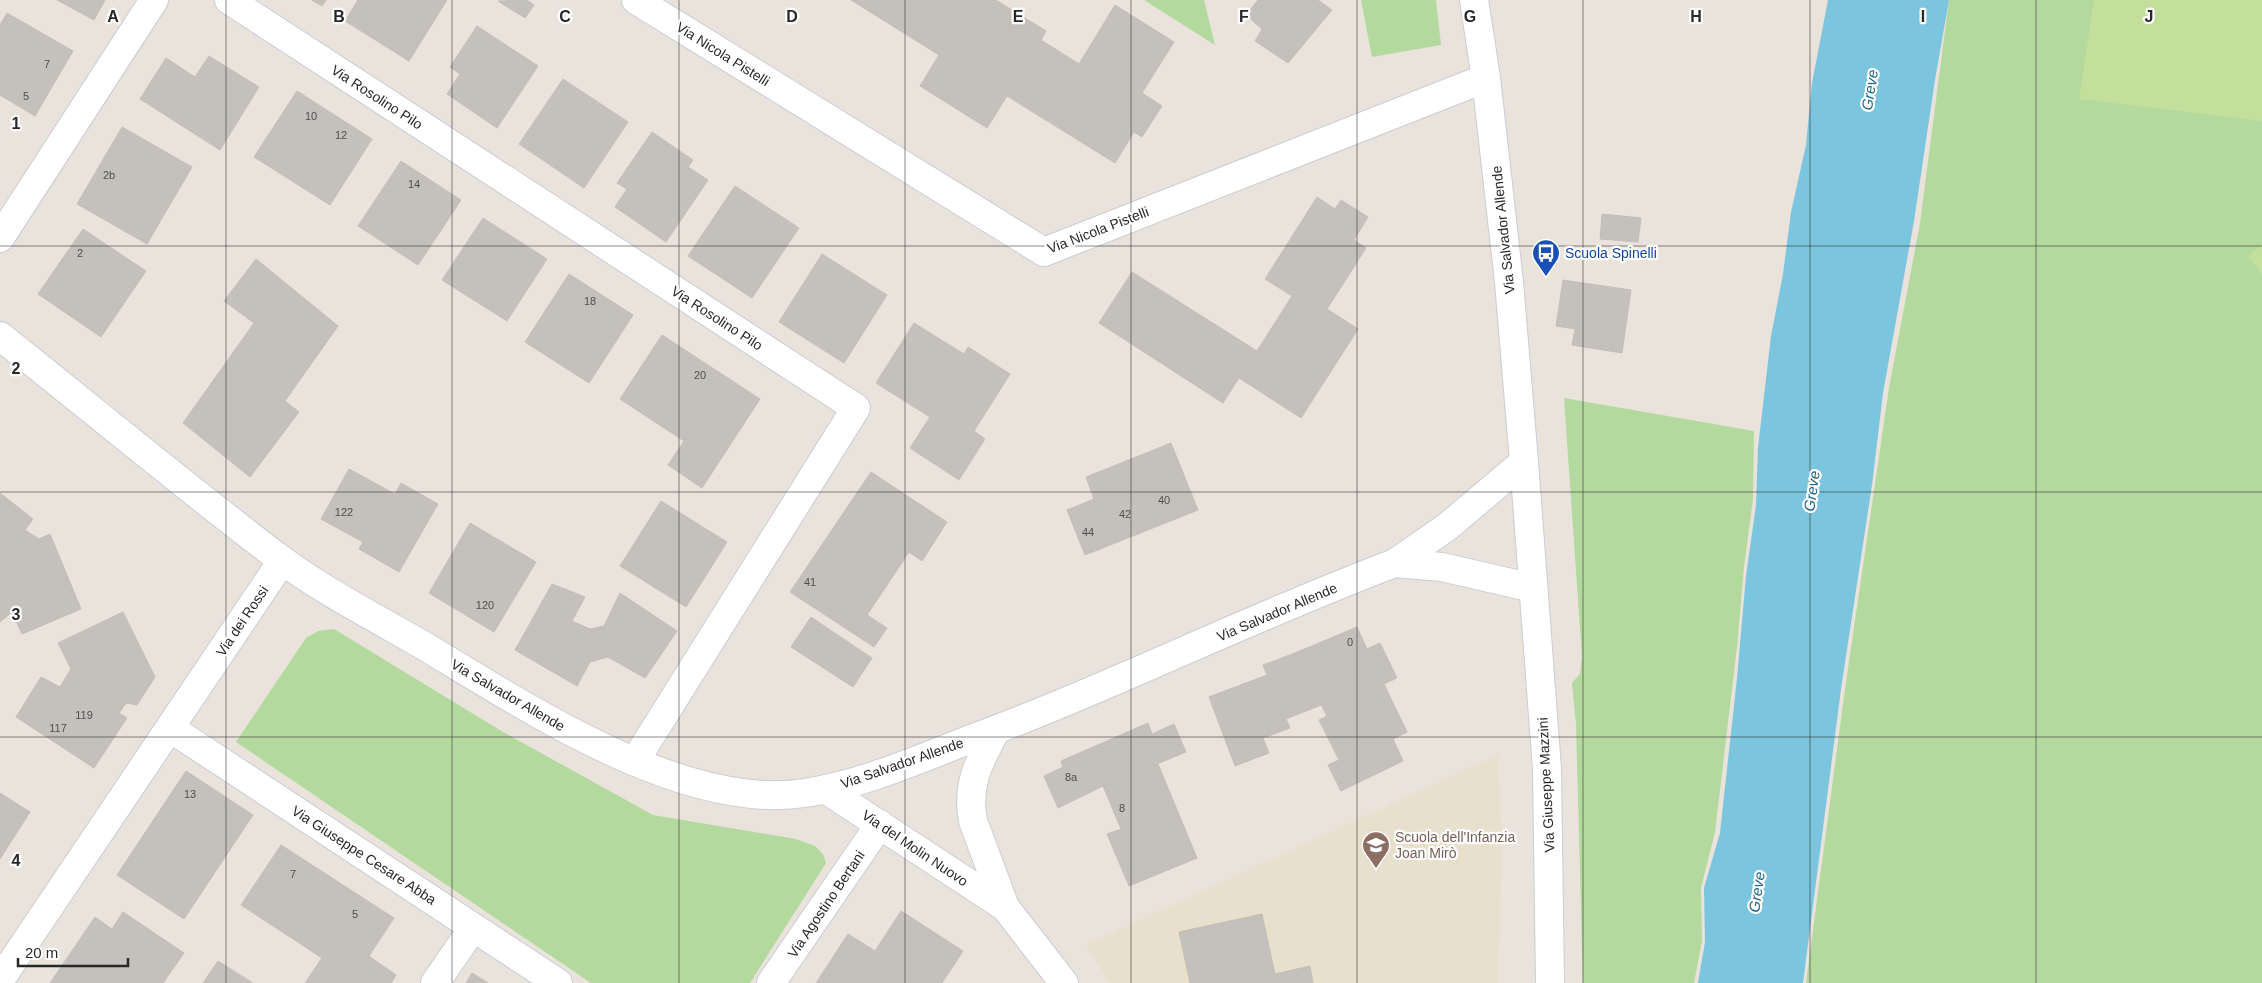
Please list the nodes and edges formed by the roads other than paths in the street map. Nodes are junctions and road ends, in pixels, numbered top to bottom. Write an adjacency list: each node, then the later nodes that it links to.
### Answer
1 (154, 0): 6 (street)
2 (229, 0): 14 (street, Via Rosolino Pilo)
3 (636, 0): 5 (street, Via Nicola Pistelli)
4 (1474, 0): 5 (street, Via Salvador Allende)
5 (1486, 78): 8 (street, Via Salvador Allende)
6 (0, 238)
7 (0, 336): 9 (street)
8 (1524, 462): 10 (street, Via Salvador Allende); 11 (street, Via Salvador Allende)
9 (282, 561): 12 (street, Via dei Rossi); 14 (street, Via Salvador Allende)
10 (1394, 563): 11 (street, Via Salvador Allende); 13 (street, Via Salvador Allende)
11 (1533, 588): 24 (street, Via Giuseppe Mazzini)
12 (170, 728): 18 (street, Via Giuseppe Cesare Abba); 19 (street, Via dei Rossi)
13 (996, 730): 15 (street, Via Salvador Allende); 17 (street, Via del Molin Nuovo)
14 (635, 761): 15 (street, Via Salvador Allende)
15 (824, 789): 16 (street, Via del Molin Nuovo)
16 (880, 824): 17 (street, Via del Molin Nuovo); 22 (street, Via Agostino Bertani)
17 (1005, 907): 23 (street, Via del Molin Nuovo)
18 (473, 928): 20 (street); 21 (street, Via Giuseppe Cesare Abba)
19 (0, 980)
20 (435, 983)
21 (558, 983)
22 (771, 983)
23 (1064, 983)
24 (1550, 983)

